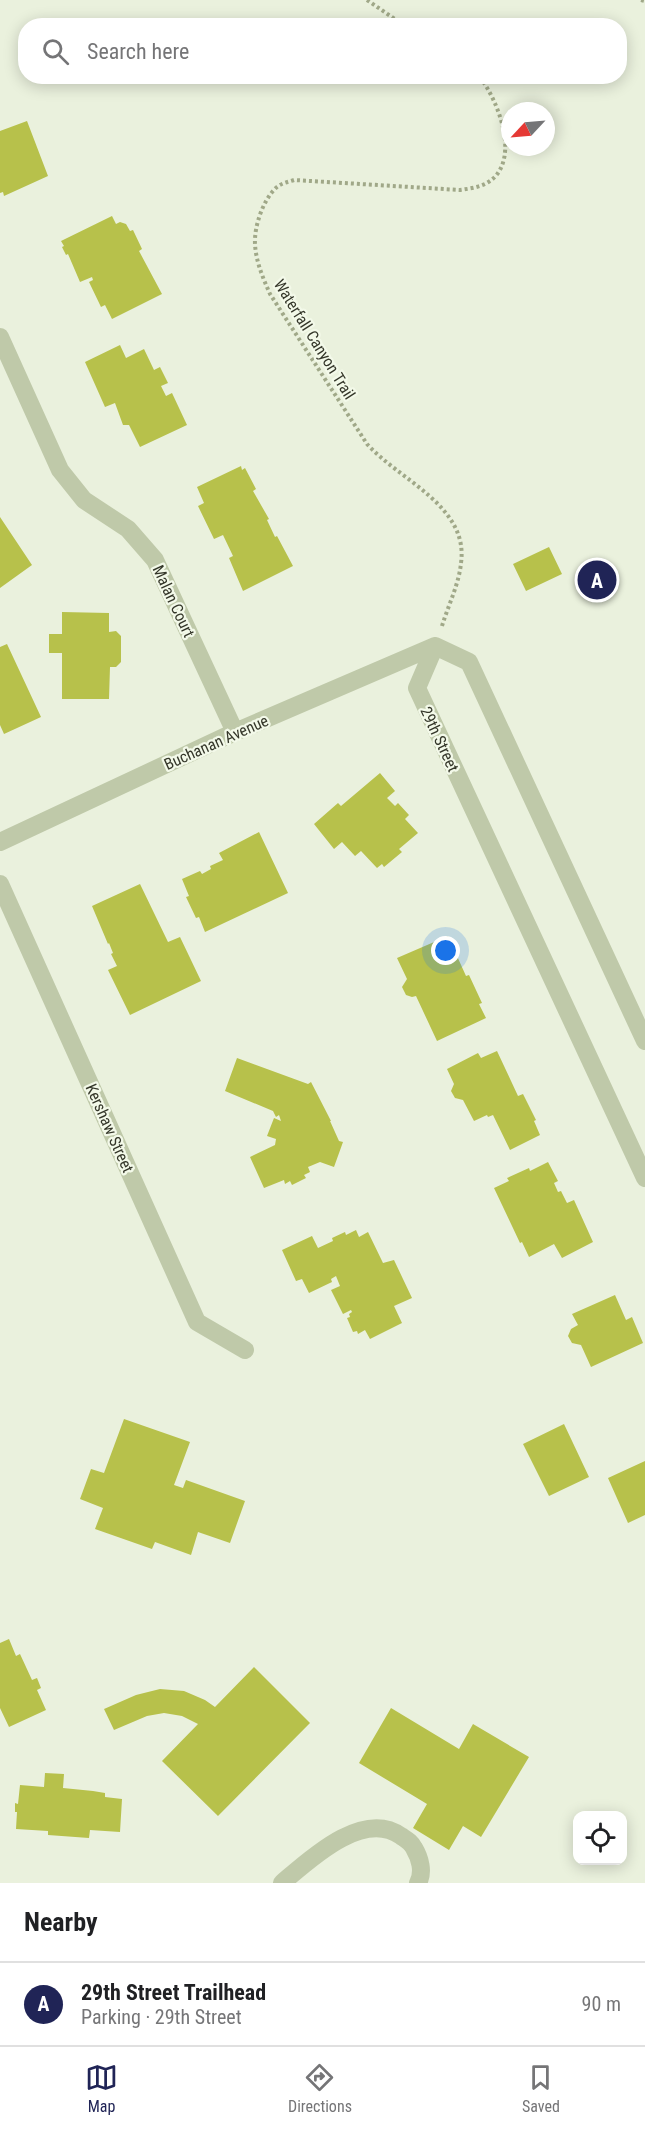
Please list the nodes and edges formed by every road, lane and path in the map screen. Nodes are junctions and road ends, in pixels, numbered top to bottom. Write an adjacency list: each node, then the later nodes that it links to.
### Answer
1 (367, 0): 2 (path)
2 (393, 18)
3 (484, 84): 5 (path, Waterfall Canyon Trail)
4 (0, 336): 6 (street, Malan Court)
5 (435, 646): 6 (street, Buchanan Avenue); 9 (street); 10 (street, 29th Street)
6 (235, 732): 7 (street, Buchanan Avenue)
7 (0, 842)
8 (0, 884): 11 (street, Kershaw Street)
9 (645, 1041)
10 (645, 1178)
11 (245, 1350)
12 (282, 1883): 13 (street)
13 (418, 1883)

